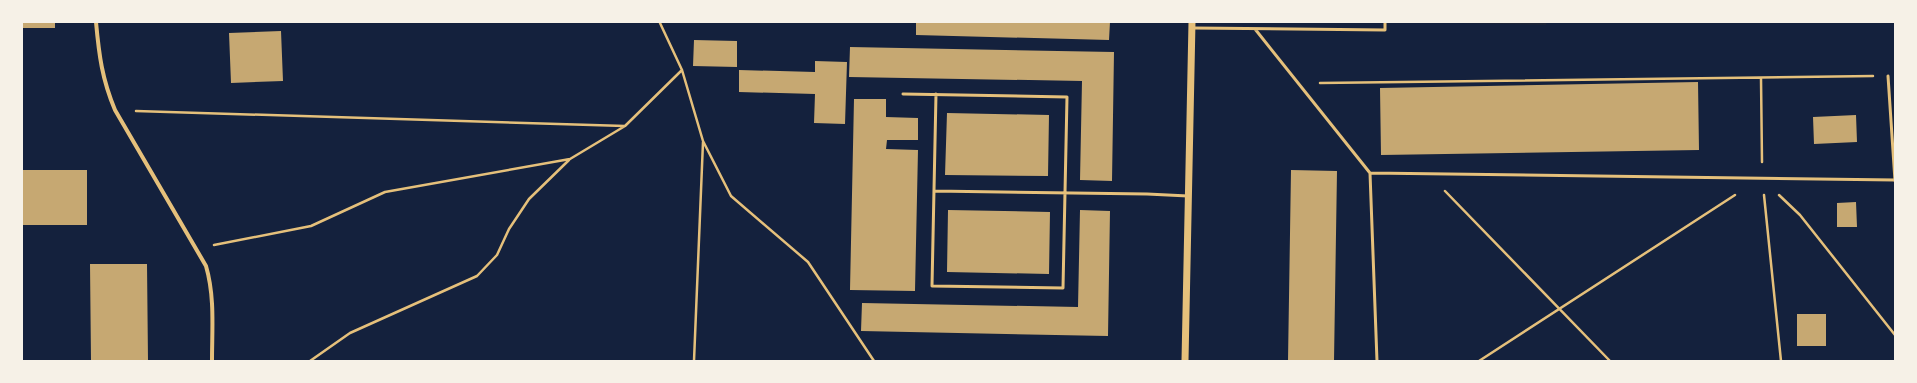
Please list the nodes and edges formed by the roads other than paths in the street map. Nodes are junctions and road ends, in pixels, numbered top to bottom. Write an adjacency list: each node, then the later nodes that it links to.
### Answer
1 (96, 22): 13 (street)
2 (1385, 22): 4 (lane)
3 (1192, 25): 4 (lane); 12 (street)
4 (1256, 29): 8 (lane)
5 (1888, 76): 9 (lane)
6 (903, 94): 7 (lane)
7 (936, 94): 10 (lane); 11 (lane)
8 (1370, 173): 9 (lane); 15 (lane)
9 (1895, 180)
10 (934, 191): 11 (lane); 11 (lane)
11 (1065, 193): 12 (lane)
12 (1189, 196): 14 (street)
13 (212, 361)
14 (1185, 361)
15 (1377, 361)

